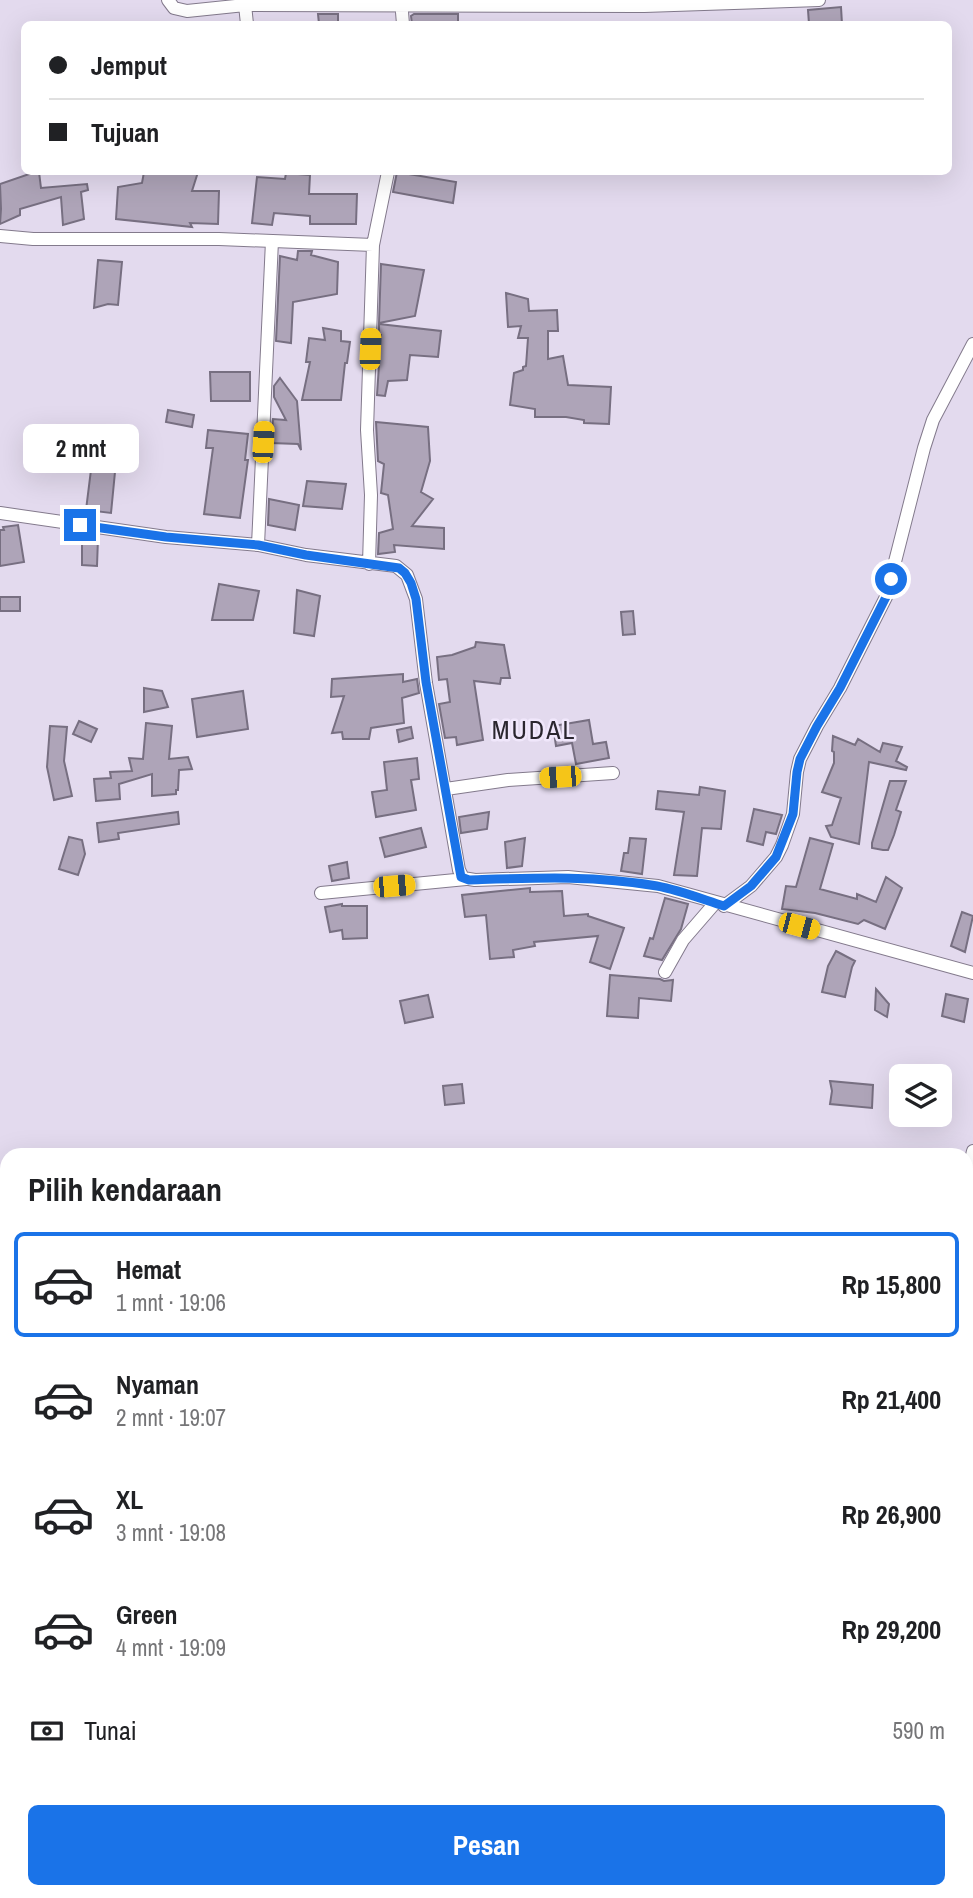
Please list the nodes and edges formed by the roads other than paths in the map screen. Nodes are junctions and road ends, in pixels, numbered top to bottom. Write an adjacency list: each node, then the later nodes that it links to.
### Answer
1 (168, 0): 4 (street)
2 (819, 0): 3 (street)
3 (401, 2): 4 (street); 6 (street)
4 (245, 5): 5 (street)
5 (247, 21)
6 (403, 21)
7 (387, 175): 10 (street)
8 (0, 236): 9 (street)
9 (272, 241): 10 (street); 13 (street)
10 (373, 245): 14 (street)
11 (973, 344): 19 (street)
12 (0, 513): 13 (street)
13 (258, 545): 14 (street)
14 (369, 564): 16 (street)
15 (613, 773): 16 (street)
16 (446, 789): 17 (street)
17 (466, 880): 18 (street); 19 (street)
18 (321, 893)
19 (719, 904): 20 (street); 21 (street)
20 (665, 972)
21 (973, 973)

